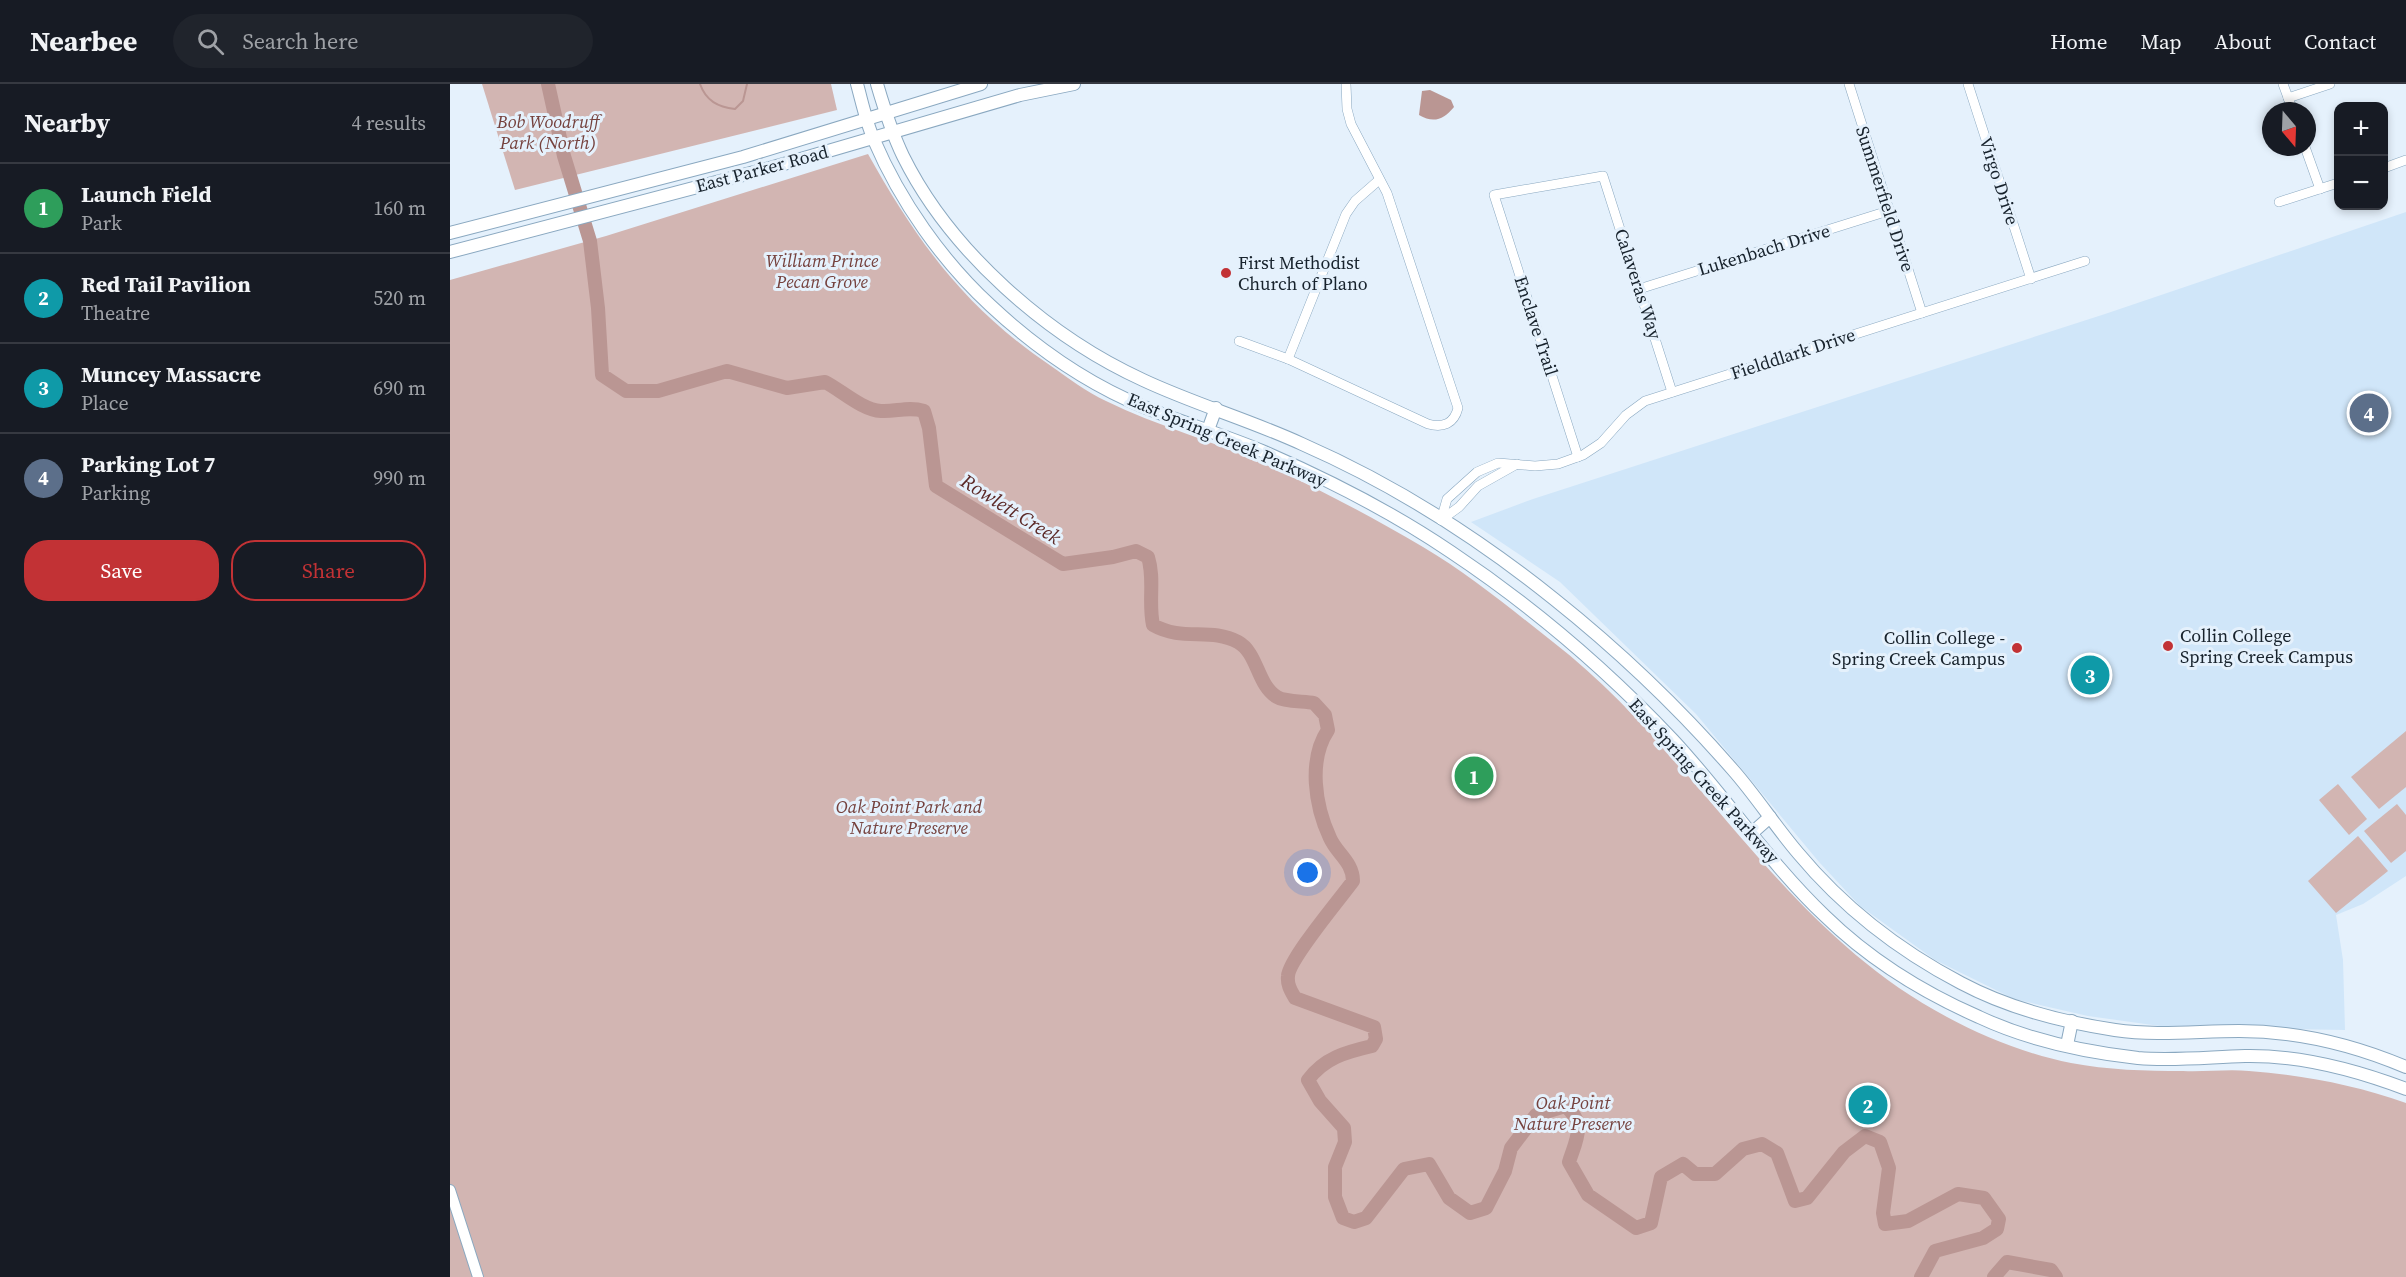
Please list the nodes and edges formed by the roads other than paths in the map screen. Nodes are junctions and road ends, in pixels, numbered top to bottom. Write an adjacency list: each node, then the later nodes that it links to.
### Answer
1 (857, 84): 13 (main road, East Spring Creek Parkway)
2 (877, 84): 12 (main road, East Spring Creek Parkway)
3 (981, 84): 12 (main road, East Parker Road)
4 (1074, 84): 14 (main road, East Parker Road)
5 (1346, 84): 20 (street)
6 (1849, 84): 24 (street, Summerfield Drive)
7 (1968, 84): 28 (street, Virgo Drive)
8 (2283, 84): 10 (street)
9 (2330, 84): 10 (street)
10 (2288, 98): 11 (street)
11 (2290, 102)
12 (886, 114): 13 (main road, East Parker Road); 14 (main road, East Spring Creek Parkway)
13 (868, 121): 15 (main road, East Spring Creek Parkway); 25 (main road, East Parker Road)
14 (893, 133): 15 (main road, East Parker Road); 34 (main road, East Spring Creek Parkway)
15 (873, 139): 26 (main road, East Parker Road); 35 (main road, East Spring Creek Parkway)
16 (2308, 156): 22 (street)
17 (2406, 160): 18 (street)
18 (2388, 167)
19 (1603, 176): 29 (street, Calaveras Way); 36 (street, Enclave Trail)
20 (1379, 180): 32 (street); 32 (street)
21 (2334, 184): 22 (street)
22 (2320, 189): 23 (street)
23 (2279, 202)
24 (1888, 211): 29 (street, Lukenbach Drive); 30 (street, Summerfield Drive)
25 (450, 233)
26 (450, 252)
27 (2085, 261): 28 (street, Fielddlark Drive)
28 (2031, 279): 30 (street, Fielddlark Drive)
29 (1639, 289): 33 (street, Calaveras Way)
30 (1922, 313): 33 (street, Fielddlark Drive)
31 (1239, 341): 32 (street)
32 (1288, 359)
33 (1672, 392): 36 (street, Fielddlark Drive)
34 (1216, 408): 35 (main road); 38 (main road, East Spring Creek Parkway)
35 (1208, 430): 39 (main road, East Spring Creek Parkway)
36 (1578, 457): 37 (street, Fielddlark Drive)
37 (1517, 464): 38 (street, Fielddlark Drive); 38 (street, Fielddlark Drive)
38 (1441, 520): 39 (main road); 40 (main road, East Spring Creek Parkway)
39 (1430, 538): 41 (main road, East Spring Creek Parkway)
40 (1770, 818): 41 (main road); 42 (main road, East Spring Creek Parkway)
41 (1752, 833): 43 (main road, East Spring Creek Parkway)
42 (2072, 1021): 43 (main road); 44 (main road, East Spring Creek Parkway)
43 (2067, 1046): 45 (main road, East Spring Creek Parkway)
44 (2406, 1066)
45 (2406, 1089)
46 (450, 1190): 47 (street)
47 (478, 1277)

